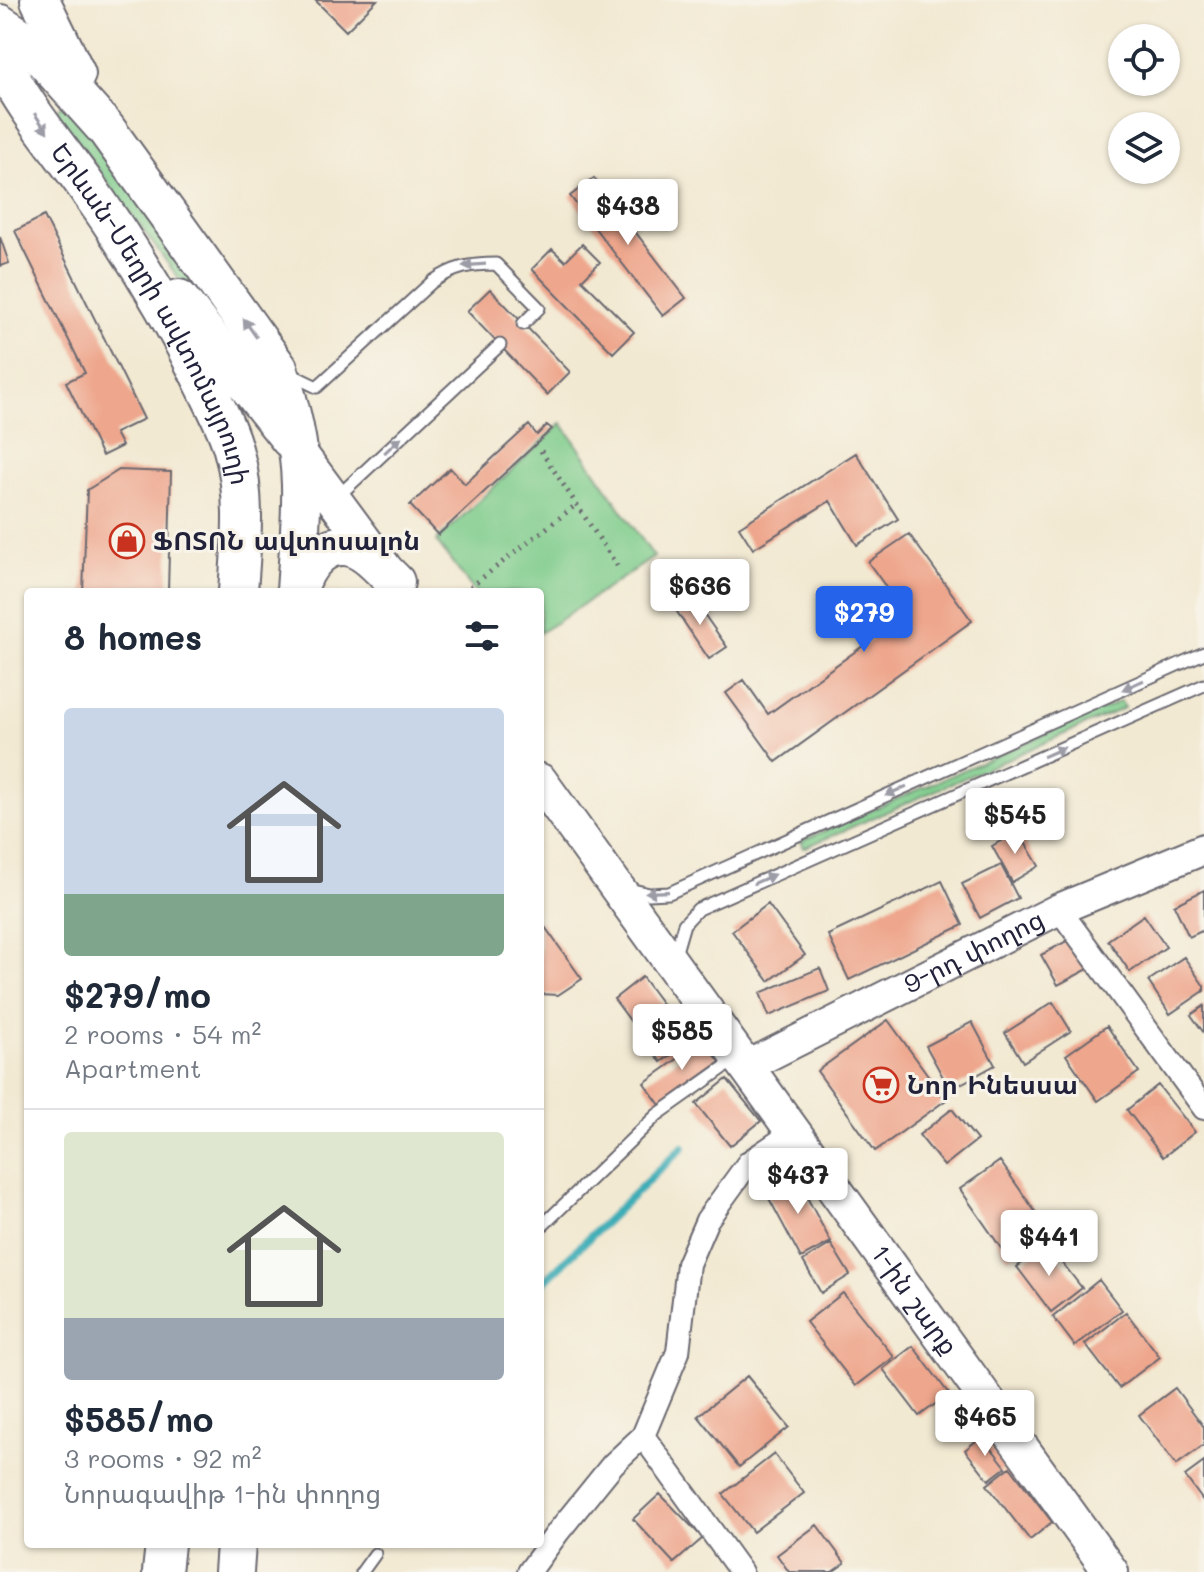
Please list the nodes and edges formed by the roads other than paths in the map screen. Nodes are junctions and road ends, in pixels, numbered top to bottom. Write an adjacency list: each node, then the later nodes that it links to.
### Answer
1 (40, 0): 4 (highway)
2 (0, 24): 4 (highway)
3 (0, 57): 5 (highway, Երևան-Մեղրի ավտոմայրուղի, one-way to 5)
4 (106, 129): 8 (highway, Երևան-Մեղրի ավտոմայրուղի, one-way to 4)
5 (130, 249): 9 (highway); 12 (highway, Երևան-Մեղրի ավտոմայրուղի)
6 (523, 324): 8 (lane, one-way to 8)
7 (500, 345): 10 (lane, one-way to 7)
8 (278, 368): 9 (highway, Երևան-Մեղրի ավտոմայրուղի)
9 (298, 451): 10 (main road); 13 (highway, Երևան-Մեղրի ավտոմայրուղի)
10 (336, 499): 11 (main road)
11 (398, 587): 14 (highway)
12 (238, 588)
13 (297, 588)
14 (298, 588)
15 (1204, 653): 19 (lane, one-way to 19)
16 (1204, 685): 21 (lane, one-way to 16)
17 (544, 786): 19 (main road, 1-ին շարք)
18 (1204, 849): 20 (street, 9-րդ փողոց)
19 (617, 886): 21 (main road, 1-ին շարք)
20 (1059, 909): 22 (street, 9-րդ փողոց); 23 (street)
21 (673, 963): 22 (main road, 1-ին շարք)
22 (744, 1061): 24 (main road, 1-ին շարք); 25 (lane)
23 (1204, 1108)
24 (795, 1131): 26 (street); 35 (main road, 1-ին շարք)
25 (544, 1224)
26 (643, 1436): 33 (street); 34 (street)
27 (165, 1548): 30 (highway)
28 (236, 1548): 31 (highway)
29 (375, 1554): 32 (lane)
30 (162, 1572)
31 (234, 1572)
32 (362, 1572)
33 (529, 1572)
34 (741, 1572)
35 (1111, 1572)

